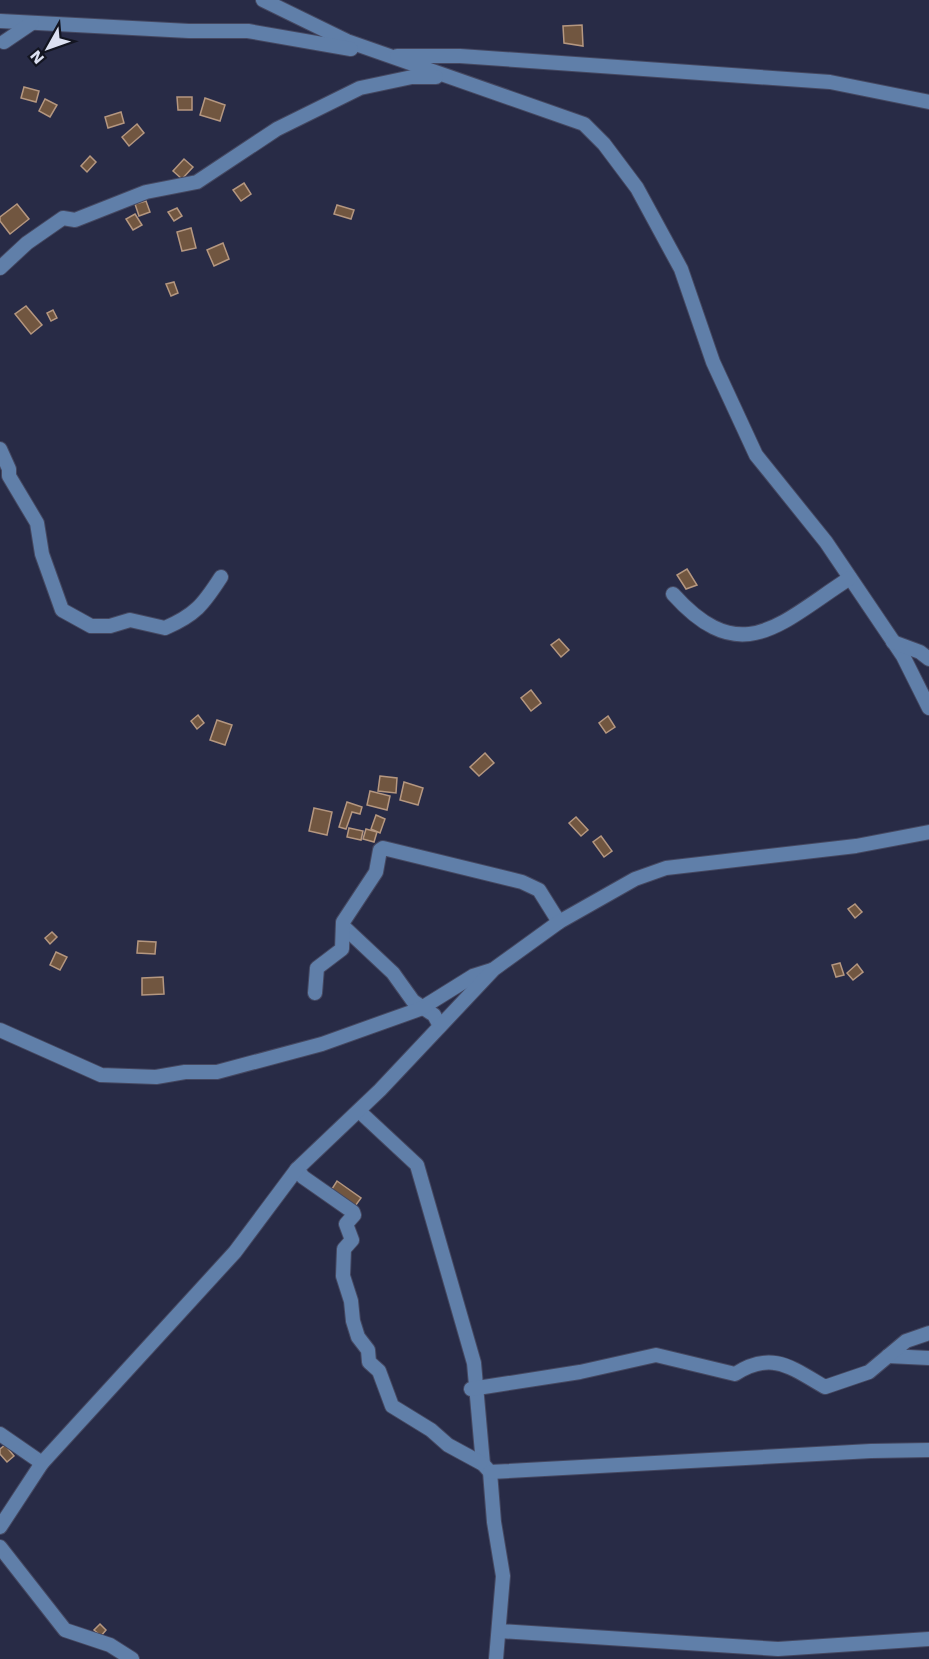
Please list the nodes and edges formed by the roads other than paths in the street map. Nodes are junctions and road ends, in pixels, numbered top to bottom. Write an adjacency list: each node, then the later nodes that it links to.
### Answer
1 (263, 0): 6 (street)
2 (0, 21): 3 (street)
3 (33, 23): 5 (street); 6 (street)
4 (0, 28): 5 (street)
5 (2, 46)
6 (393, 56): 7 (street); 8 (street)
7 (444, 77): 9 (street); 12 (street)
8 (929, 102)
9 (0, 268)
10 (0, 449): 11 (street)
11 (221, 577)
12 (850, 579): 13 (street); 14 (street)
13 (673, 594)
14 (893, 642): 15 (street); 16 (street)
15 (929, 659)
16 (929, 708)
17 (929, 832): 18 (street)
18 (559, 921): 19 (street); 20 (street)
19 (344, 927): 21 (street); 22 (street)
20 (494, 969): 22 (street); 23 (street)
21 (315, 993)
22 (424, 1008): 23 (street); 24 (street)
23 (440, 1026): 25 (street)
24 (0, 1030)
25 (359, 1111): 26 (street); 30 (street)
26 (297, 1169): 33 (street); 34 (street)
27 (929, 1333): 28 (street)
28 (888, 1356): 29 (street); 30 (street)
29 (929, 1358)
30 (474, 1389): 34 (street)
31 (0, 1434): 33 (street)
32 (929, 1450): 34 (street)
33 (42, 1463): 35 (street)
34 (487, 1468): 37 (street)
35 (0, 1527)
36 (0, 1547): 39 (street)
37 (499, 1631): 38 (street); 40 (street)
38 (929, 1639)
39 (122, 1657)
40 (496, 1659)

